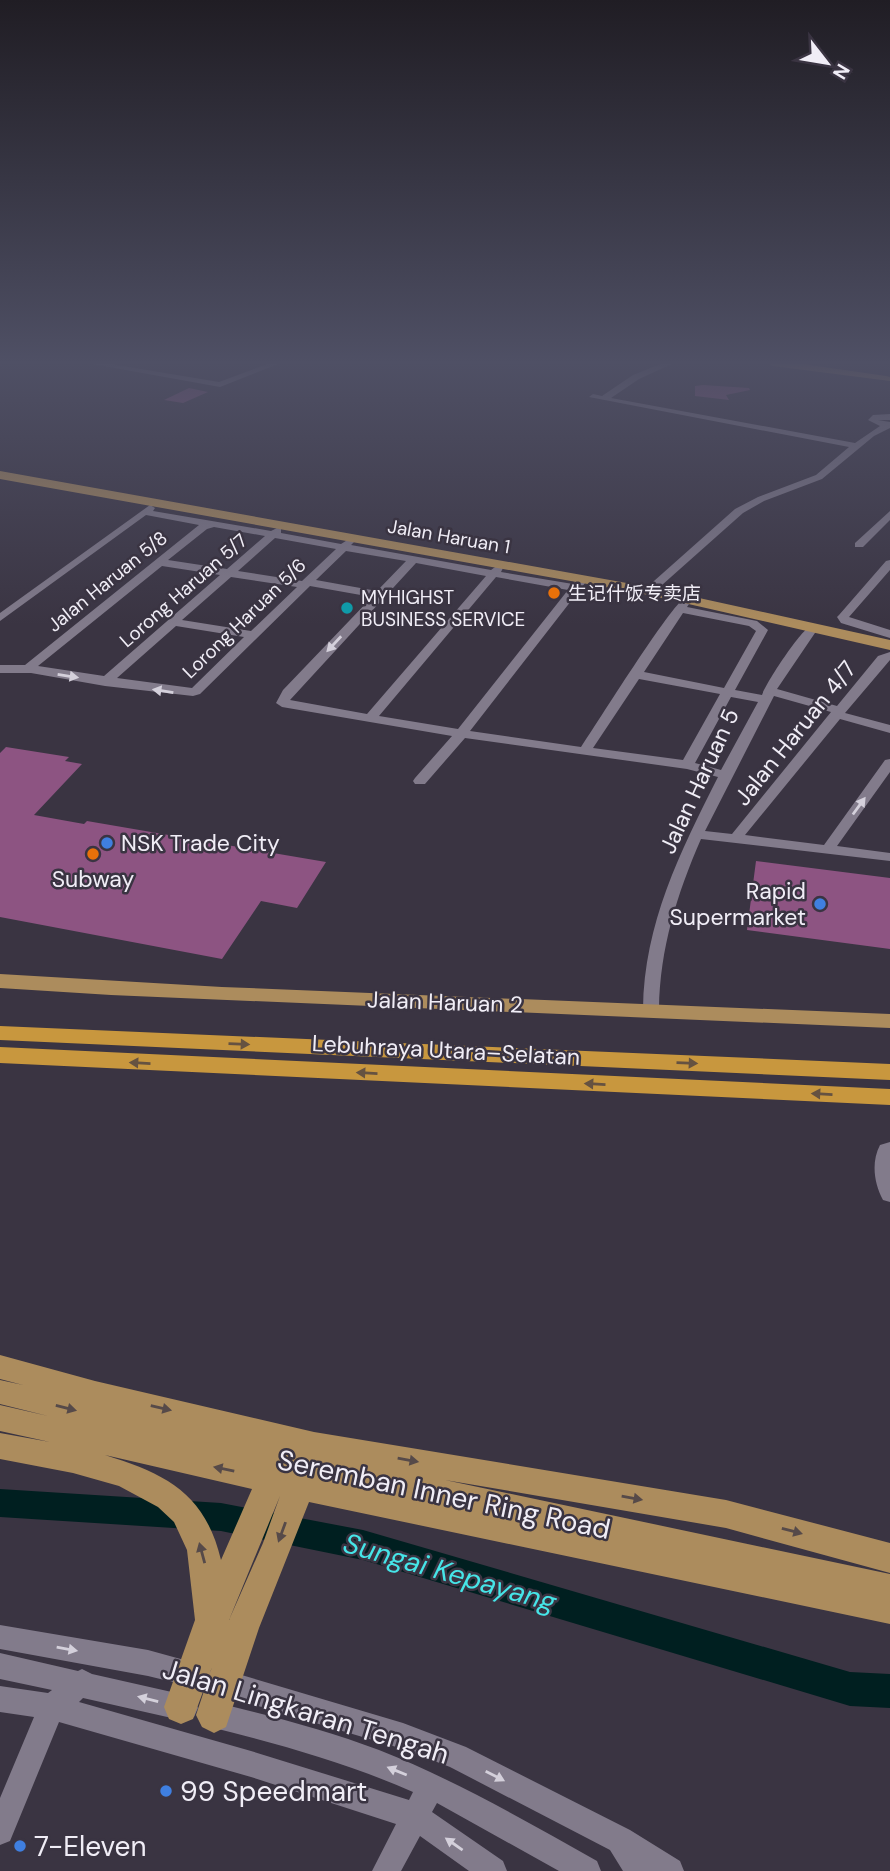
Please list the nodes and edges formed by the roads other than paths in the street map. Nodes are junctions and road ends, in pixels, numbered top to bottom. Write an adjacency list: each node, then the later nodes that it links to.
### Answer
1 (851, 450): 17 (street)
2 (0, 475): 3 (main road, Jalan Haruan 1)
3 (158, 502): 4 (street); 7 (main road, Jalan Haruan 1)
4 (144, 512): 6 (street); 20 (street)
5 (890, 514): 9 (street)
6 (211, 525): 7 (street); 11 (street, Jalan Haruan 5/8)
7 (280, 529): 8 (main road, Jalan Haruan 1); 14 (street, Lorong Haruan 5/7)
8 (349, 542): 10 (street); 13 (main road, Jalan Haruan 1); 15 (street, Lorong Haruan 5/6)
9 (859, 545)
10 (414, 559): 13 (street); 18 (street)
11 (159, 562): 14 (street); 28 (street, Jalan Haruan 5/8)
12 (890, 563): 23 (street)
13 (496, 569): 16 (main road, Jalan Haruan 1); 34 (street)
14 (229, 572): 15 (street); 21 (street, Lorong Haruan 5/7)
15 (307, 583): 18 (street); 24 (street, Lorong Haruan 5/6)
16 (578, 584): 17 (main road, Jalan Haruan 1); 36 (street)
17 (649, 591): 19 (main road, Jalan Haruan 1)
18 (380, 595): 34 (street, one-way to 34)
19 (683, 604): 22 (main road, Jalan Haruan 1); 29 (street); 31 (street)
20 (0, 618)
21 (173, 622): 24 (street); 30 (street, Lorong Haruan 5/7)
22 (813, 627): 25 (main road, Jalan Haruan 1); 32 (street, Jalan Haruan 5)
23 (890, 634)
24 (251, 635): 30 (street, Lorong Haruan 5/6, one-way to 30)
25 (890, 645)
26 (890, 656): 33 (street, Jalan Haruan 4/7)
27 (0, 668): 28 (street)
28 (31, 670): 30 (street, one-way to 30)
29 (635, 674): 31 (street); 37 (street)
30 (105, 682)
31 (728, 692): 32 (street); 39 (street)
32 (766, 695): 33 (street); 40 (street, Jalan Haruan 5)
33 (838, 712): 35 (street); 43 (street, Jalan Haruan 4/7)
34 (370, 718): 36 (street)
35 (890, 729)
36 (462, 733): 37 (street); 41 (street)
37 (586, 751): 39 (street)
38 (890, 763): 44 (street, one-way to 38)
39 (687, 765): 40 (street)
40 (726, 775): 42 (street, Jalan Haruan 5)
41 (420, 781)
42 (696, 834): 43 (street); 47 (street, Jalan Haruan 5)
43 (735, 839): 44 (street)
44 (828, 849): 45 (street)
45 (890, 857)
46 (0, 981): 47 (main road, Jalan Haruan 2)
47 (651, 1009): 48 (main road, Jalan Haruan 2)
48 (890, 1021)
49 (0, 1033): 51 (highway, Lebuhraya Utara–Selatan, one-way to 51)
50 (0, 1055): 52 (highway, Lebuhraya Utara–Selatan, one-way to 50)
51 (890, 1072)
52 (890, 1097)
53 (888, 1149): 54 (street)
54 (890, 1195)
55 (0, 1367): 58 (main road, one-way to 58)
56 (0, 1392): 61 (main road, Seremban Inner Ring Road, one-way to 61)
57 (0, 1418): 62 (main road, Seremban Inner Ring Road, one-way to 57)
58 (301, 1441): 60 (main road, one-way to 60); 63 (main road)
59 (0, 1447): 63 (main road, one-way to 59)
60 (890, 1558)
61 (890, 1590)
62 (890, 1608)
63 (227, 1624): 67 (main road)
64 (0, 1637): 67 (street, Jalan Lingkaran Tengah, one-way to 67)
65 (0, 1666): 66 (street, Jalan Lingkaran Tengah)
66 (82, 1682): 69 (street); 70 (street, Jalan Lingkaran Tengah, one-way to 66)
67 (211, 1691): 70 (main road); 71 (street, Jalan Lingkaran Tengah, one-way to 67); 74 (street, Jalan Lingkaran Tengah, one-way to 74)
68 (0, 1699): 69 (street)
69 (52, 1707): 72 (street); 73 (street)
70 (181, 1707)
71 (431, 1786): 72 (street); 77 (street, Jalan Lingkaran Tengah)
72 (415, 1816): 75 (street); 76 (street, one-way to 72)
73 (2, 1822)
74 (620, 1840): 78 (street); 79 (street, Jalan Lingkaran Tengah)
75 (386, 1871)
76 (493, 1871)
77 (587, 1871)
78 (642, 1871)
79 (670, 1871)

